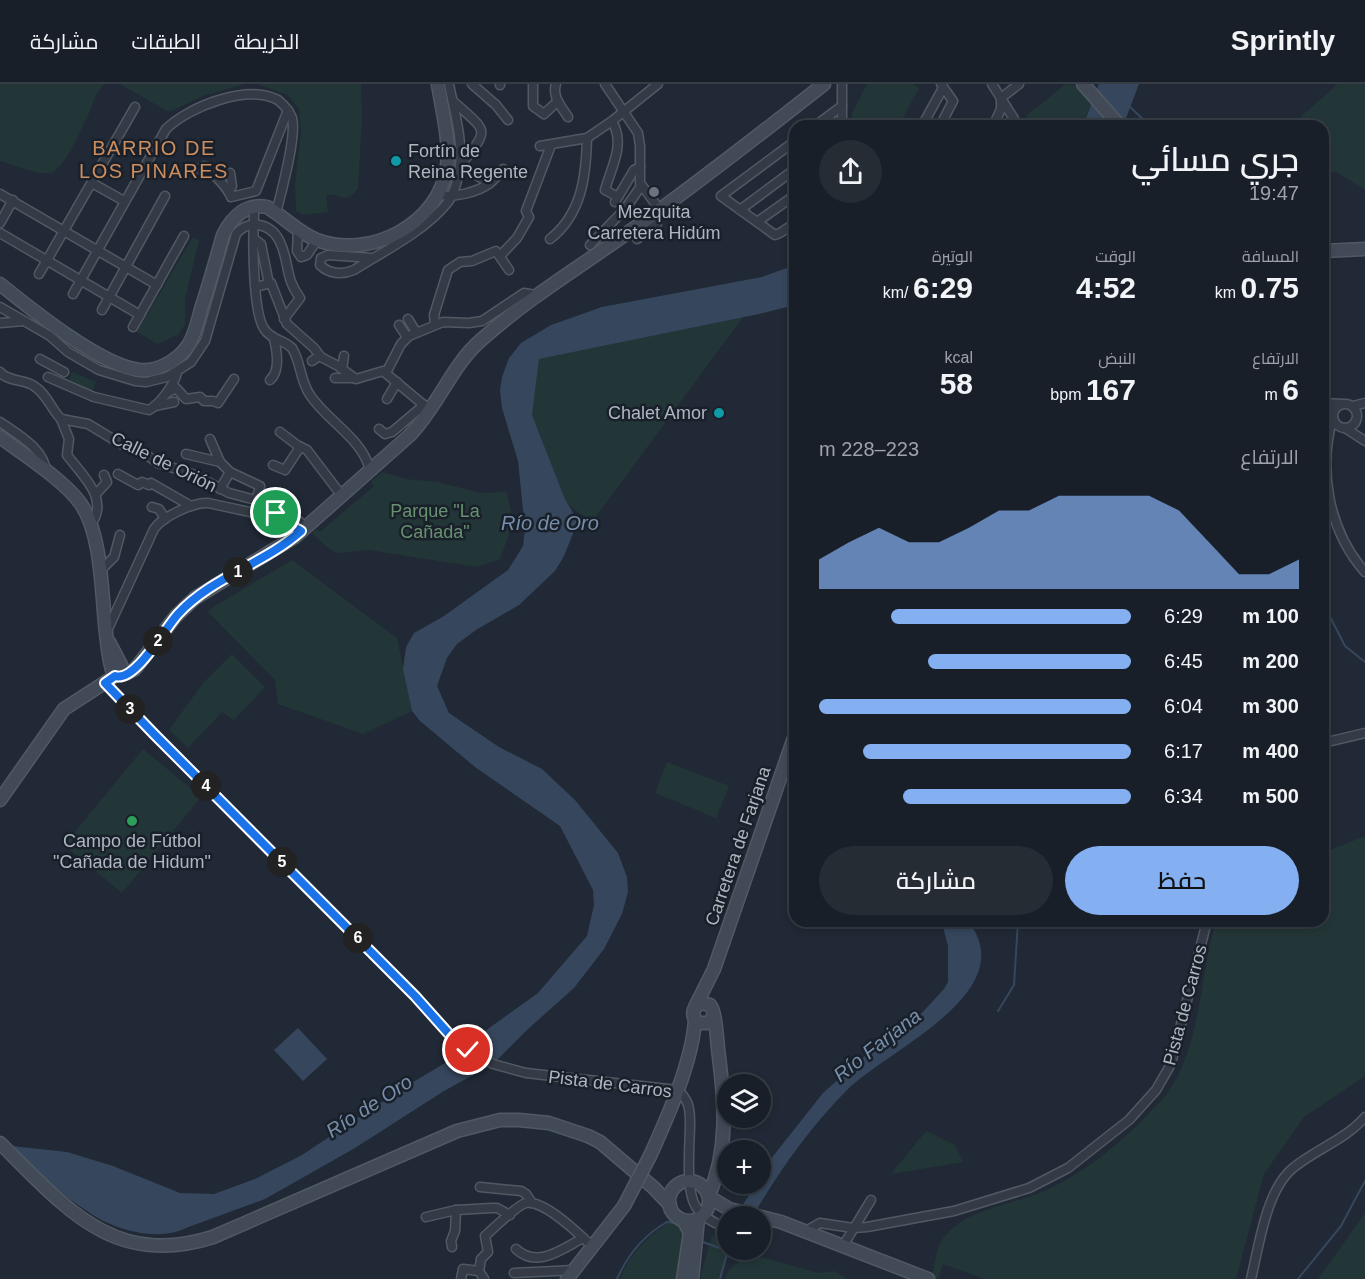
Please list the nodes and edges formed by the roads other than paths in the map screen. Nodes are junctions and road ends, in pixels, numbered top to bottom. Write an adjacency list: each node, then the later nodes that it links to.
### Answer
1 (438, 84): 48 (street)
2 (449, 84): 16 (street)
3 (472, 84): 23 (street)
4 (533, 84): 17 (street)
5 (556, 84): 17 (street)
6 (605, 84): 14 (street); 21 (street)
7 (658, 84): 21 (street)
8 (825, 84): 56 (street)
9 (842, 84): 18 (street)
10 (992, 84): 15 (street)
11 (1019, 84): 15 (street)
12 (942, 86): 26 (street); 27 (street)
13 (1090, 86): 30 (street); 31 (street)
14 (596, 91)
15 (1001, 98): 28 (street); 29 (street)
16 (453, 101): 37 (street); 37 (street)
17 (558, 101): 22 (street)
18 (842, 106): 24 (street); 25 (street)
19 (135, 107): 43 (street)
20 (288, 110): 47 (street); 53 (street); 55 (street)
21 (625, 111): 32 (street); 38 (street)
22 (568, 117)
23 (508, 120)
24 (823, 120)
25 (842, 120)
26 (925, 120)
27 (943, 120)
28 (996, 120)
29 (1014, 120)
30 (1116, 120)
31 (1124, 120)
32 (612, 122): 33 (street); 38 (street)
33 (587, 138): 34 (street); 67 (street)
34 (551, 145): 36 (street); 75 (street)
35 (789, 145): 54 (street)
36 (540, 146)
37 (460, 166): 44 (street); 50 (street)
38 (640, 167): 45 (street)
39 (199, 169): 47 (street)
40 (503, 169): 44 (street)
41 (230, 173): 47 (street)
42 (789, 173): 54 (street)
43 (92, 183): 53 (street); 63 (street)
44 (490, 183): 50 (street)
45 (641, 186): 56 (street); 71 (street)
46 (0, 194): 52 (street)
47 (230, 194)
48 (438, 194): 50 (street); 69 (street)
49 (165, 196): 78 (street)
50 (452, 196): 69 (street)
51 (789, 199): 58 (street)
52 (13, 201): 59 (street); 63 (street)
53 (124, 201): 72 (street)
54 (740, 210): 58 (street)
55 (276, 213): 62 (street); 87 (street)
56 (656, 213): 68 (street); 88 (street)
57 (254, 214): 60 (street)
58 (757, 222): 61 (street)
59 (0, 223)
60 (251, 224): 66 (street); 87 (street); 93 (street)
61 (789, 227)
62 (298, 229): 70 (street); 70 (street)
63 (64, 230): 72 (street); 77 (street)
64 (0, 233): 77 (street)
65 (184, 236): 84 (street)
66 (254, 239): 83 (street); 85 (street)
67 (550, 239)
68 (637, 239)
69 (384, 244): 70 (street); 76 (street)
70 (314, 245)
71 (590, 245)
72 (97, 249): 78 (street); 81 (street)
73 (1365, 249): 74 (street)
74 (1329, 251)
75 (500, 256): 79 (street); 97 (street)
76 (372, 258): 76 (street)
77 (47, 261): 80 (street); 81 (street)
78 (126, 267): 84 (street); 89 (street)
79 (509, 270)
80 (39, 274)
81 (80, 280): 86 (street); 89 (street)
82 (0, 284): 87 (street)
83 (269, 284): 85 (street); 93 (street)
84 (157, 285): 92 (street)
85 (256, 286): 101 (street)
86 (73, 294)
87 (212, 294): 108 (street)
88 (535, 295): 97 (street); 125 (street)
89 (109, 297): 91 (street); 92 (street)
90 (0, 308): 95 (street)
91 (102, 310)
92 (140, 315): 99 (street)
93 (284, 319): 106 (street)
94 (408, 319): 100 (street)
95 (24, 321): 96 (street); 108 (street)
96 (0, 324)
97 (435, 324): 100 (street)
98 (399, 325): 102 (street)
99 (133, 327)
100 (416, 332): 102 (street)
101 (274, 339): 115 (street); 141 (street)
102 (404, 341): 103 (street); 109 (street)
103 (391, 345)
104 (344, 356): 106 (street)
105 (40, 359): 114 (street)
106 (342, 369): 112 (street)
107 (0, 372): 130 (street)
108 (177, 373): 117 (street)
109 (386, 373): 112 (street); 116 (street)
110 (48, 377): 114 (street)
111 (335, 378): 112 (street)
112 (354, 378)
113 (234, 379): 117 (street)
114 (58, 382): 126 (street)
115 (271, 382)
116 (397, 382): 118 (street); 125 (street)
117 (162, 397): 126 (street)
118 (387, 399)
119 (174, 402): 126 (street)
120 (1329, 403): 122 (street)
121 (1365, 403): 123 (street)
122 (1342, 404): 123 (street); 128 (street)
123 (1353, 406): 129 (street)
124 (1365, 407): 129 (street)
125 (428, 408): 133 (street); 143 (street)
126 (155, 410)
127 (1329, 410): 128 (street)
128 (1333, 415): 132 (street); 135 (street)
129 (1357, 418): 132 (street)
130 (62, 419): 151 (street, Calle de Orión); 152 (street)
131 (0, 422): 147 (street)
132 (1342, 428): 138 (street); 139 (street)
133 (379, 429)
134 (280, 432): 140 (street)
135 (1329, 436)
136 (0, 437): 147 (street)
137 (210, 439): 144 (street)
138 (1365, 441)
139 (1329, 442)
140 (300, 447): 145 (street); 153 (street)
141 (364, 452): 143 (street); 146 (street)
142 (186, 454): 144 (street)
143 (385, 457): 146 (street)
144 (220, 462): 148 (street)
145 (273, 465)
146 (370, 470): 153 (street)
147 (46, 472): 160 (street)
148 (230, 472): 151 (street); 154 (street)
149 (118, 474): 155 (street)
150 (104, 475): 152 (street)
151 (220, 489): 154 (street, Calle de Orión)
152 (96, 494): 160 (street)
153 (342, 496): 161 (street)
154 (256, 501): 158 (street); 161 (street, Calle de Orión)
155 (191, 506): 158 (street); 159 (street)
156 (152, 507): 159 (street)
157 (1329, 514): 164 (street)
158 (277, 518): 161 (street)
159 (165, 519): 165 (street)
160 (91, 524): 163 (street)
161 (303, 529): 166 (street)
162 (120, 535): 163 (street)
163 (99, 572): 165 (street)
164 (1365, 572)
165 (106, 636): 166 (street)
166 (117, 672): 170 (street); 176 (street, Pista de Carros)
167 (1365, 733): 168 (street)
168 (1329, 742)
169 (789, 752): 172 (street, Carretera de Farjana)
170 (0, 800)
171 (1205, 927): 197 (street, Pista de Carros)
172 (714, 969): 173 (street, Carretera de Farjana); 174 (street, Carretera de Farjana)
173 (713, 1012): 174 (street); 174 (street); 175 (street, Carretera de Farjana)
174 (699, 1019): 175 (street, Carretera de Farjana); 176 (street)
175 (718, 1047): 179 (street, Carretera de Farjana)
176 (677, 1090): 180 (street, Pista de Carros); 200 (street, bridge)
177 (1365, 1117): 210 (street)
178 (0, 1143): 182 (street)
179 (716, 1174): 180 (street); 184 (street, Carretera de Farjana)
180 (695, 1182): 183 (street); 184 (street); 192 (street, Pista de Carros)
181 (480, 1187): 186 (street)
182 (654, 1188): 183 (street); 187 (street)
183 (674, 1188): 187 (street)
184 (709, 1196): 188 (street); 192 (street, Carretera de Farjana)
185 (871, 1200): 197 (street)
186 (532, 1203): 191 (street); 200 (street)
187 (670, 1205): 195 (street)
188 (724, 1206)
189 (456, 1210): 191 (street); 193 (street); 202 (street)
190 (717, 1212): 192 (street)
191 (510, 1215): 207 (street)
192 (703, 1216): 195 (street); 196 (street); 199 (street)
193 (426, 1217)
194 (771, 1220): 198 (street)
195 (684, 1221): 199 (street)
196 (717, 1223)
197 (853, 1228): 198 (street, Pista de Carros); 201 (street)
198 (806, 1231): 201 (street)
199 (693, 1237): 205 (street)
200 (588, 1242): 203 (street); 206 (street)
201 (843, 1246): 208 (street)
202 (453, 1247)
203 (516, 1249)
204 (514, 1273): 206 (street)
205 (688, 1273)
206 (571, 1274)
207 (482, 1275): 209 (street)
208 (925, 1278)
209 (461, 1279)
210 (1251, 1279)

